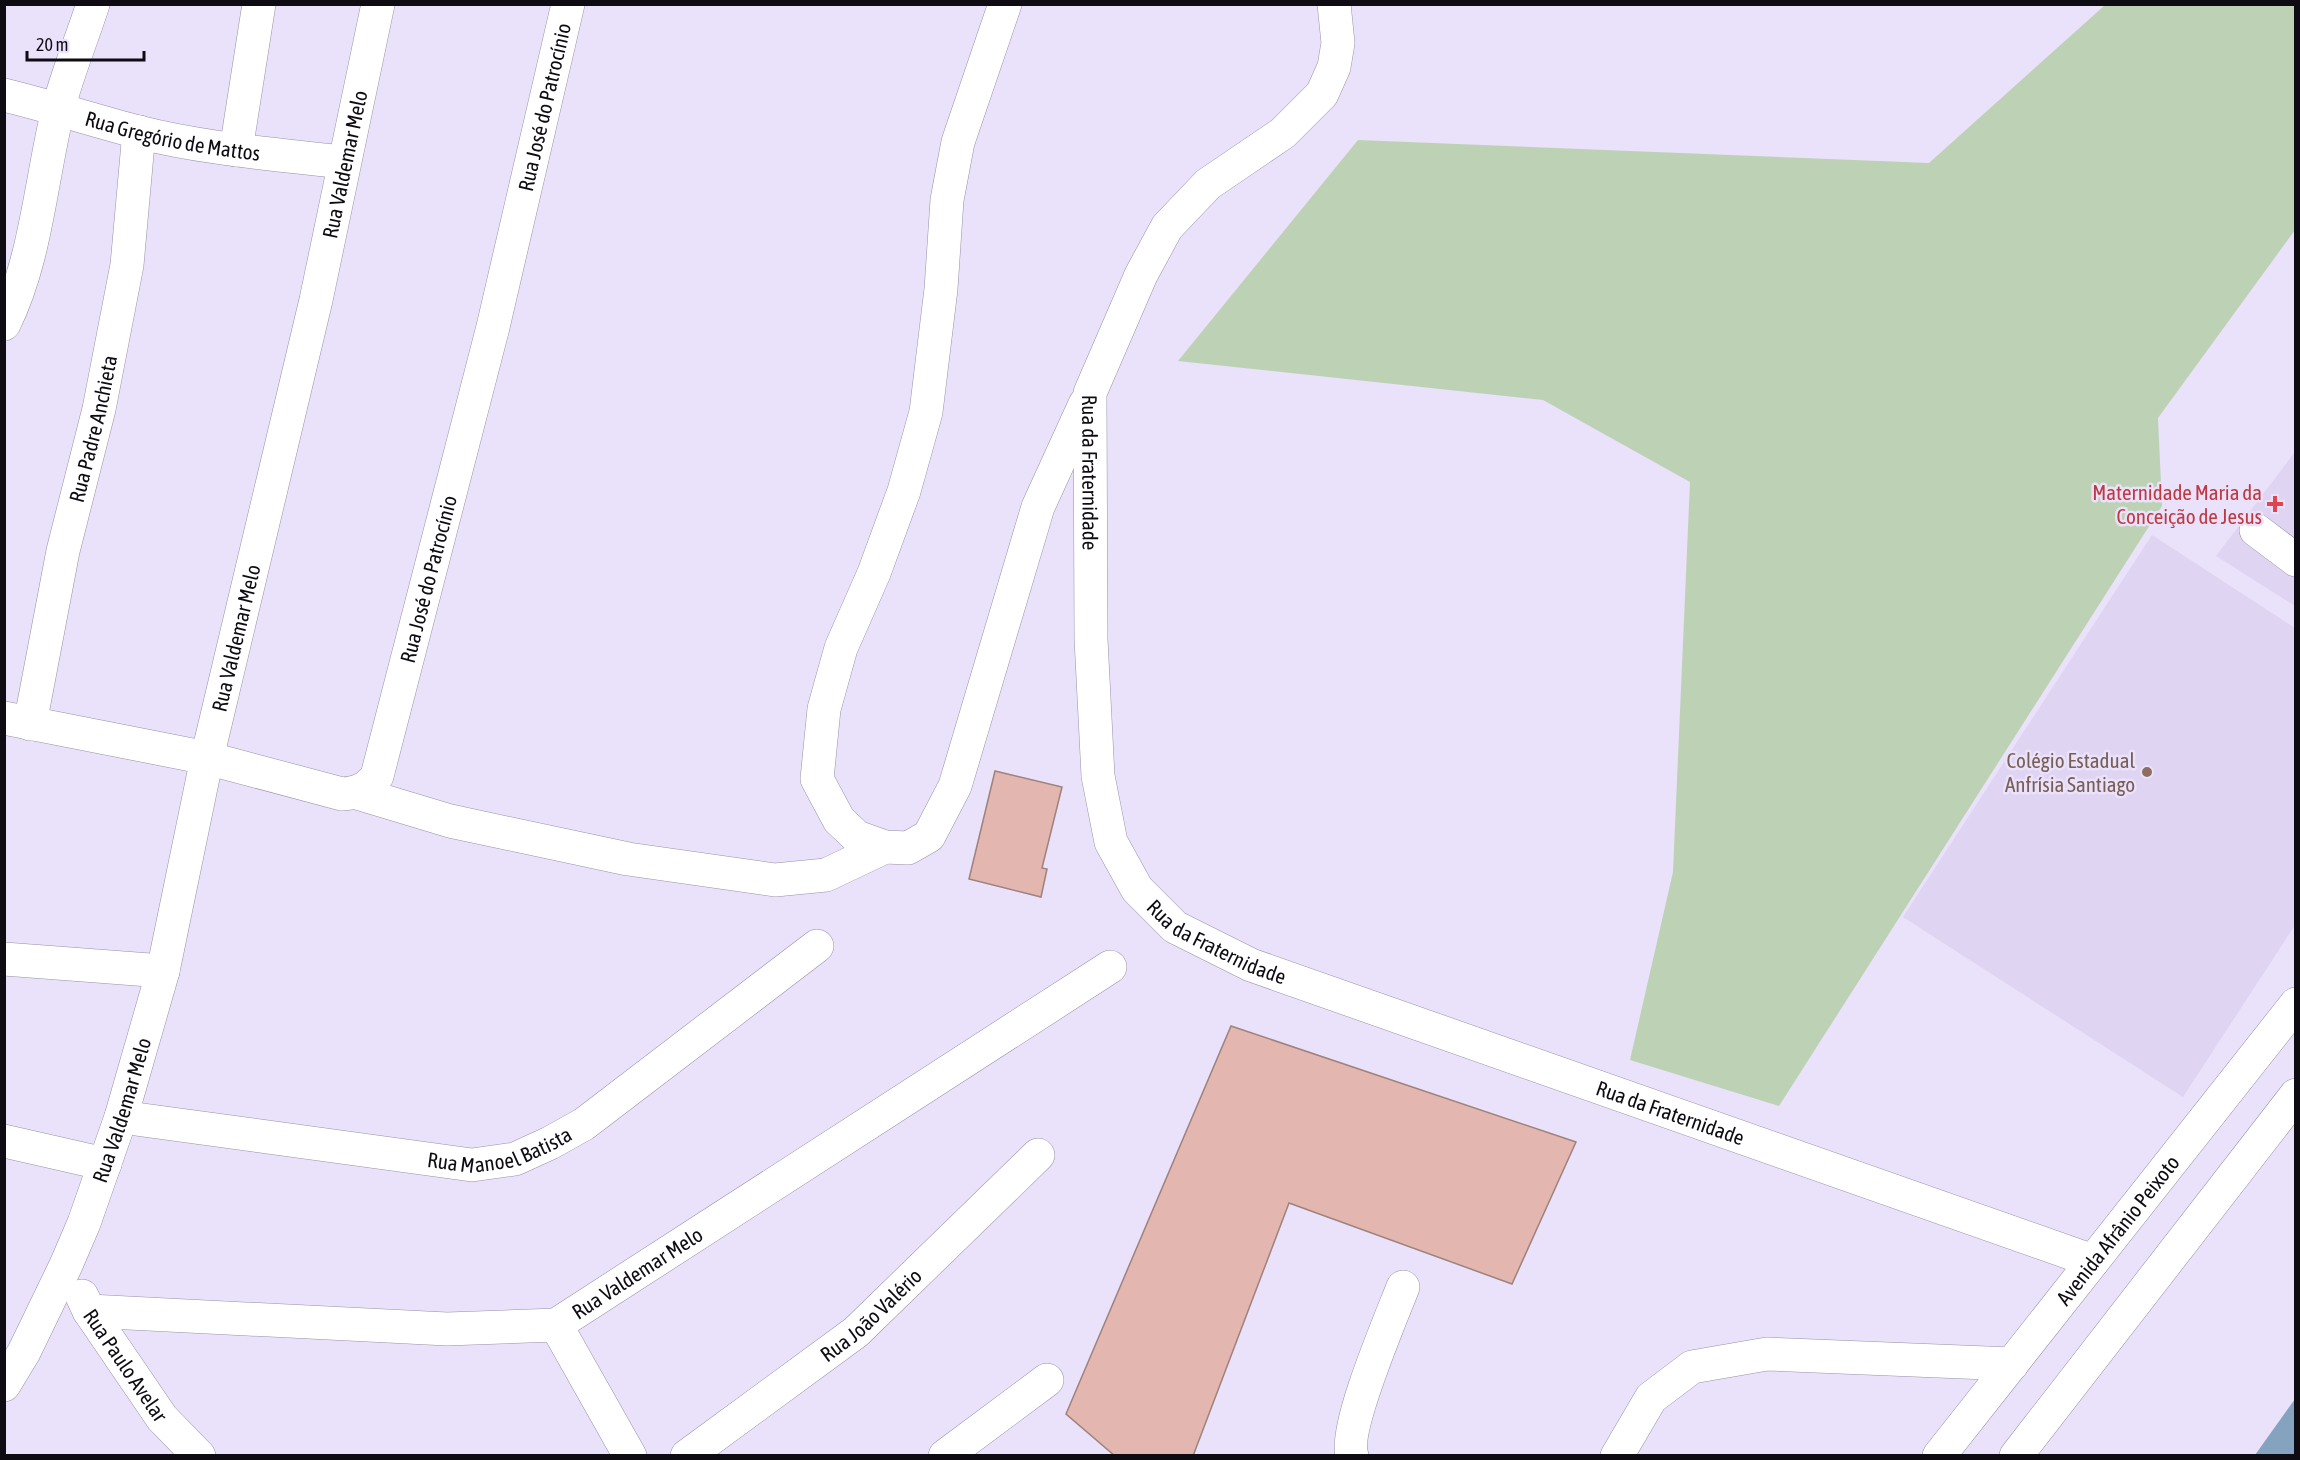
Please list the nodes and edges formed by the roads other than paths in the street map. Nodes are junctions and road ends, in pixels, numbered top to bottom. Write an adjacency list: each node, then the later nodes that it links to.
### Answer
1 (93, 4): 8 (street)
2 (259, 4): 10 (street)
3 (378, 4): 11 (street, Rua Valdemar Melo)
4 (568, 4): 18 (street, Rua José do Patrocínio)
5 (1005, 4): 19 (street)
6 (1334, 4): 13 (street, Rua da Fraternidade)
7 (4, 95): 8 (street, Rua Gregório de Mattos)
8 (59, 108): 9 (street, Rua Gregório de Mattos); 12 (street)
9 (139, 132): 10 (street, Rua Gregório de Mattos); 16 (street, Rua Padre Anchieta)
10 (236, 150): 11 (street, Rua Gregório de Mattos)
11 (343, 162): 17 (street, Rua Valdemar Melo)
12 (4, 324)
13 (1090, 393): 19 (street); 30 (street, Rua da Fraternidade)
14 (2256, 530): 15 (street)
15 (2295, 560)
16 (17, 722): 17 (street)
17 (207, 758): 18 (street); 23 (street, Rua Valdemar Melo)
18 (357, 793): 19 (street)
19 (885, 846)
20 (816, 946): 26 (street, Rua Manoel Batista)
21 (4, 959): 23 (street)
22 (1110, 967): 34 (street, Rua Valdemar Melo)
23 (163, 971): 26 (street, Rua Valdemar Melo)
24 (2295, 1004): 30 (street, Avenida Afrânio Peixoto)
25 (2295, 1095): 45 (street)
26 (121, 1117): 29 (street, Rua Valdemar Melo)
27 (4, 1141): 29 (street)
28 (1038, 1155): 40 (street, Rua João Valério)
29 (105, 1164): 31 (street, Rua Valdemar Melo)
30 (2093, 1261): 35 (street, Avenida Afrânio Peixoto)
31 (66, 1265): 33 (street, Rua Paulo Avelar); 37 (street, Rua Valdemar Melo)
32 (1403, 1287): 42 (street)
33 (89, 1311): 34 (street, Rua Valdemar Melo); 38 (street, Rua Paulo Avelar)
34 (556, 1324): 39 (street)
35 (2012, 1364): 43 (street); 44 (street, Avenida Afrânio Peixoto)
36 (1047, 1380): 41 (street)
37 (4, 1385)
38 (199, 1455)
39 (630, 1455)
40 (687, 1455)
41 (945, 1455)
42 (1352, 1455)
43 (1617, 1455)
44 (1939, 1455)
45 (2016, 1455)

